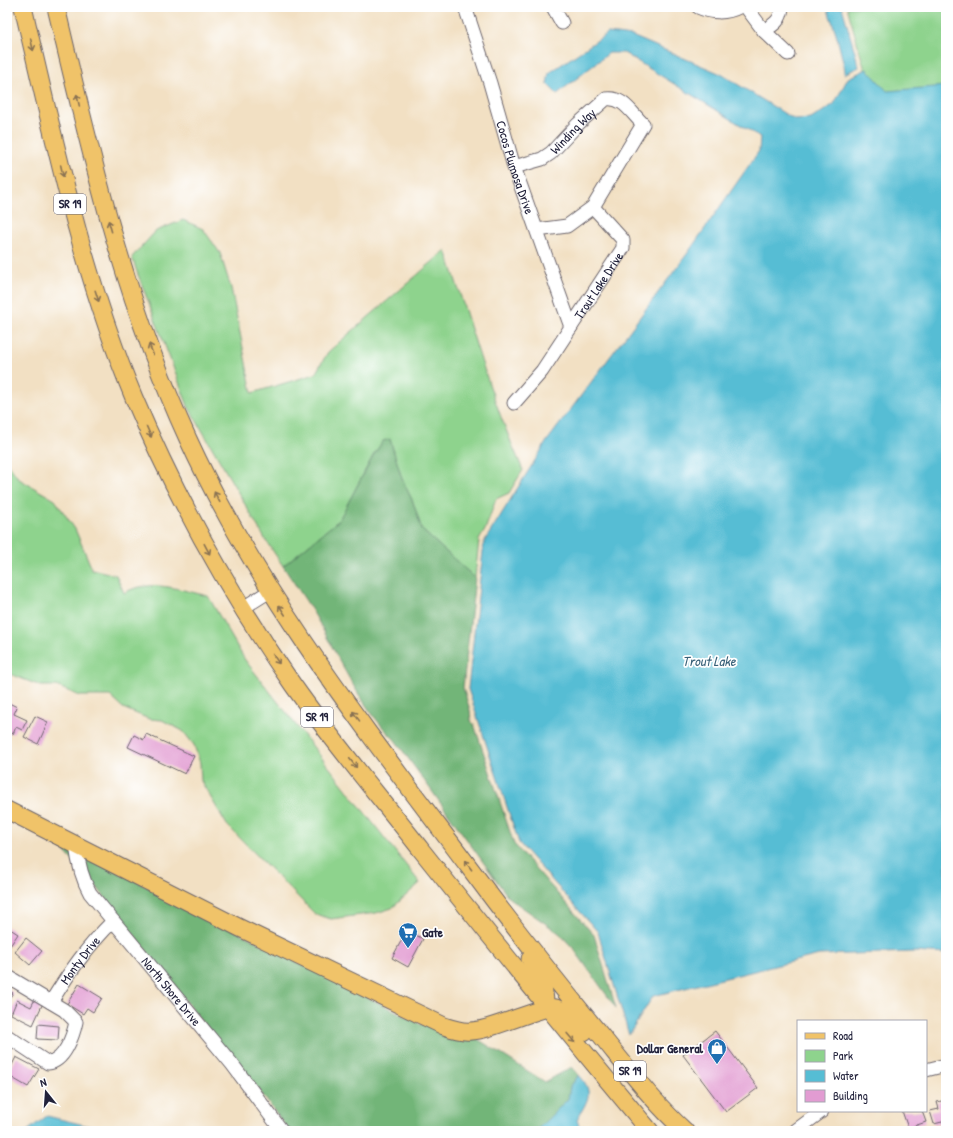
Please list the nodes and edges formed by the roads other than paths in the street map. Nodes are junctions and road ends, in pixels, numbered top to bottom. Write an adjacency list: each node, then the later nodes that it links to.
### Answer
1 (23, 7): 18 (main road, SR 19, one-way to 18)
2 (56, 7): 17 (main road, SR 19, one-way to 2)
3 (465, 7): 12 (street, Cocos Plumosa Drive)
4 (553, 7): 9 (street)
5 (698, 7): 6 (street)
6 (739, 7)
7 (746, 7): 10 (street)
8 (782, 7): 10 (street)
9 (562, 23)
10 (764, 31): 11 (street)
11 (788, 54)
12 (514, 167): 13 (street, Winding Way); 14 (street, Cocos Plumosa Drive)
13 (593, 207): 14 (street); 15 (street, Trout Lake Drive)
14 (537, 230): 15 (street, Cocos Plumosa Drive)
15 (571, 326): 16 (street, Trout Lake Drive)
16 (514, 403)
17 (270, 591): 18 (street); 21 (main road, SR 19, one-way to 17)
18 (243, 608): 25 (main road, SR 19, one-way to 25)
19 (7, 810): 20 (main road)
20 (76, 845): 22 (street, North Shore Drive); 25 (main road)
21 (491, 897): 25 (main road); 33 (main road, SR 19)
22 (113, 921): 24 (street, Monty Drive); 30 (street, North Shore Drive)
23 (7, 976): 24 (street)
24 (51, 1002): 26 (street)
25 (546, 1008): 31 (main road, SR 19, one-way to 31); 32 (main road)
26 (7, 1036)
27 (946, 1065): 28 (street)
28 (927, 1070)
29 (821, 1112): 34 (street)
30 (282, 1131)
31 (650, 1131)
32 (669, 1131)
33 (685, 1131)
34 (795, 1131)

